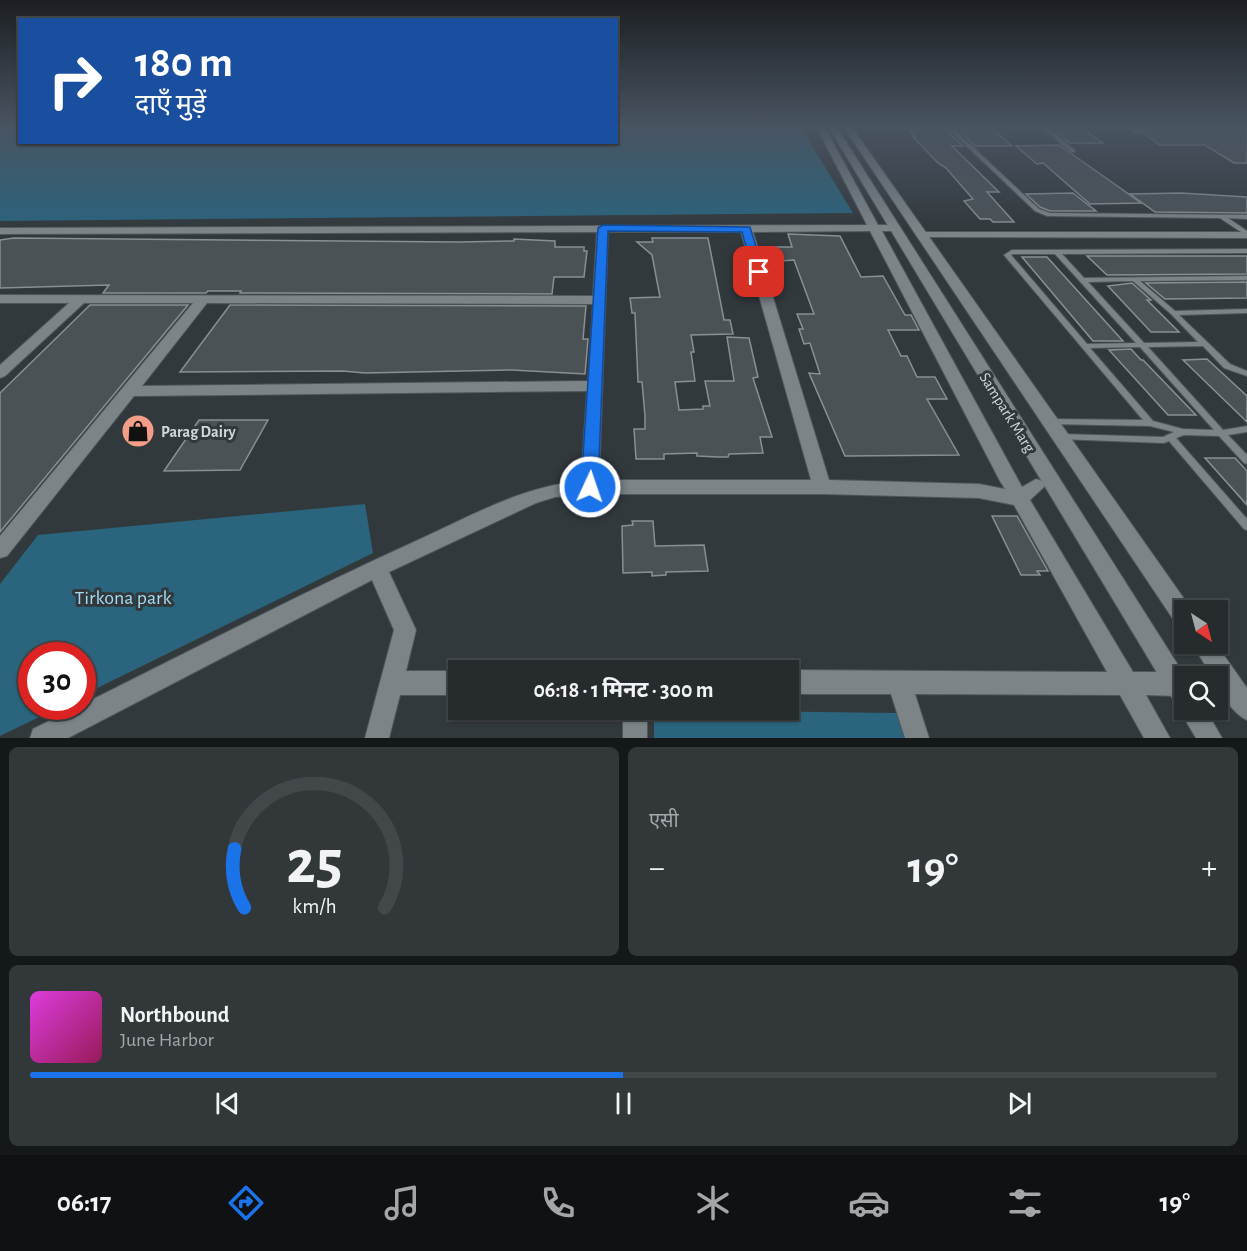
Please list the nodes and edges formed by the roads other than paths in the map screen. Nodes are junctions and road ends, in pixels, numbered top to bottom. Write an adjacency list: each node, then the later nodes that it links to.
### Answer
1 (839, 160): 10 (street)
2 (853, 160): 8 (street, Sampark Marg)
3 (870, 160): 13 (street, Sampark Marg)
4 (986, 160): 5 (lane)
5 (1222, 217): 6 (lane); 12 (lane)
6 (1247, 217)
7 (603, 228): 9 (street); 11 (street); 22 (street)
8 (895, 228): 10 (street); 44 (street, Sampark Marg)
9 (746, 229): 10 (street); 43 (street)
10 (876, 229): 44 (street)
11 (0, 231)
12 (1247, 234): 13 (street)
13 (921, 235): 34 (street, Sampark Marg)
14 (1247, 251): 15 (lane)
15 (1057, 252): 17 (lane); 27 (lane)
16 (1247, 278): 18 (lane)
17 (1083, 280): 18 (lane); 26 (lane)
18 (1135, 280): 24 (lane)
19 (0, 299): 20 (street)
20 (81, 299): 21 (street); 29 (street)
21 (204, 299): 22 (street); 33 (street)
22 (599, 300): 32 (street)
23 (1247, 311): 24 (lane)
24 (1173, 313): 25 (lane)
25 (1203, 344): 26 (lane); 28 (lane)
26 (1142, 345): 27 (lane); 38 (lane)
27 (1084, 346): 35 (lane)
28 (1234, 370): 30 (lane); 31 (lane)
29 (0, 373)
30 (1247, 375)
31 (1247, 382)
32 (595, 386): 33 (street); 42 (street)
33 (129, 391): 46 (street)
34 (1051, 422): 35 (lane); 39 (street, Sampark Marg)
35 (1150, 423): 37 (lane)
36 (1247, 429): 38 (lane)
37 (1183, 432): 38 (lane); 40 (lane)
38 (1221, 433): 41 (lane)
39 (1061, 437): 40 (lane); 48 (street, Sampark Marg)
40 (1171, 438): 45 (lane)
41 (1247, 461)
42 (590, 487): 43 (street); 47 (street)
43 (822, 487): 44 (street)
44 (1030, 488): 52 (street, Sampark Marg); 55 (street)
45 (1247, 526)
46 (0, 550)
47 (377, 568): 53 (street); 60 (street)
48 (1174, 602)
49 (1210, 654): 57 (street)
50 (799, 682): 51 (street)
51 (899, 682): 55 (street); 63 (street)
52 (1174, 682)
53 (391, 683): 54 (street); 61 (street)
54 (448, 683)
55 (1128, 685): 56 (street); 64 (street)
56 (1174, 690)
57 (1247, 708)
58 (635, 720): 62 (street)
59 (1198, 720): 65 (street)
60 (42, 738)
61 (377, 738)
62 (635, 738)
63 (916, 738)
64 (1158, 738)
65 (1210, 738)

